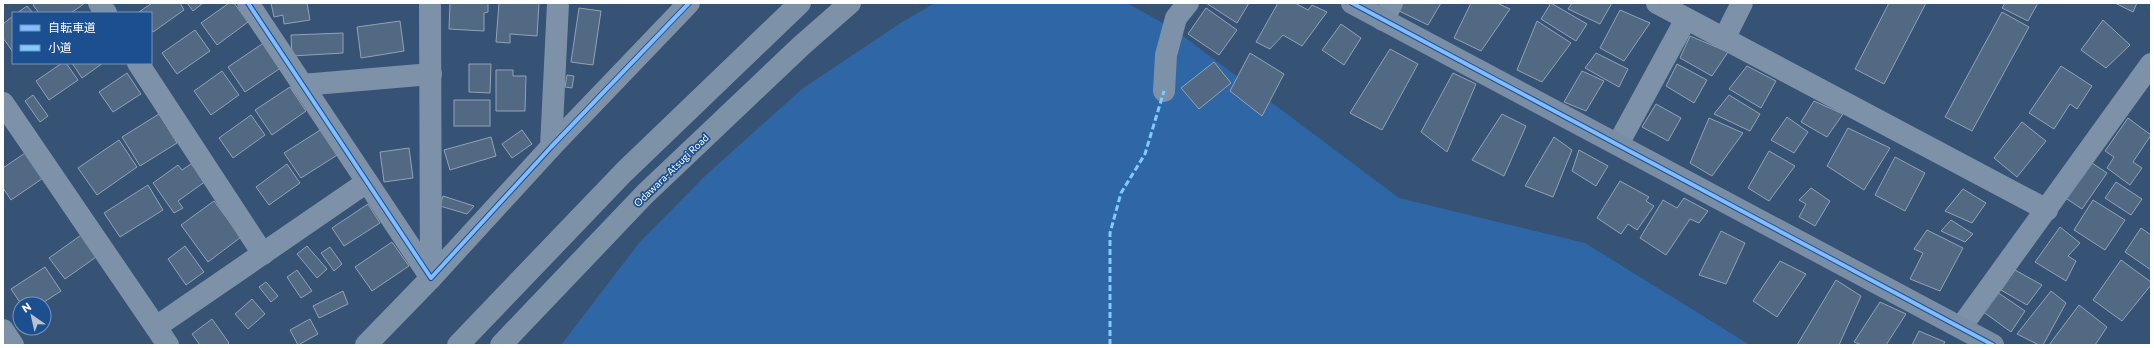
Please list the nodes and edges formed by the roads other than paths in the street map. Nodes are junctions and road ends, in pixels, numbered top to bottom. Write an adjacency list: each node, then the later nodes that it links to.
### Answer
1 (99, 3): 13 (street)
2 (248, 3): 19 (street)
3 (430, 3): 18 (street)
4 (558, 3): 23 (street)
5 (689, 3): 23 (street)
6 (800, 3): 33 (highway)
7 (850, 3): 34 (highway, Odawara-Atsugi Road)
8 (1188, 3): 20 (street)
9 (1352, 3): 12 (street)
10 (1657, 3): 14 (street)
11 (1742, 3): 15 (street)
12 (1388, 11): 22 (street)
13 (105, 12)
14 (1686, 19): 15 (street); 22 (street)
15 (1724, 39): 25 (street)
16 (139, 64): 26 (street)
17 (2151, 64): 25 (street)
18 (431, 74): 19 (street); 27 (street)
19 (302, 85): 24 (street)
20 (1164, 91)
21 (3, 103): 30 (street)
22 (1618, 144): 28 (street)
23 (551, 147): 27 (street)
24 (367, 182): 26 (street); 27 (street)
25 (2047, 210): 28 (street)
26 (263, 254): 30 (street)
27 (431, 278): 32 (street)
28 (1961, 327): 35 (street)
29 (3, 330): 31 (street)
30 (162, 336)
31 (13, 345)
32 (366, 345)
33 (458, 345)
34 (501, 345)
35 (1993, 345)

